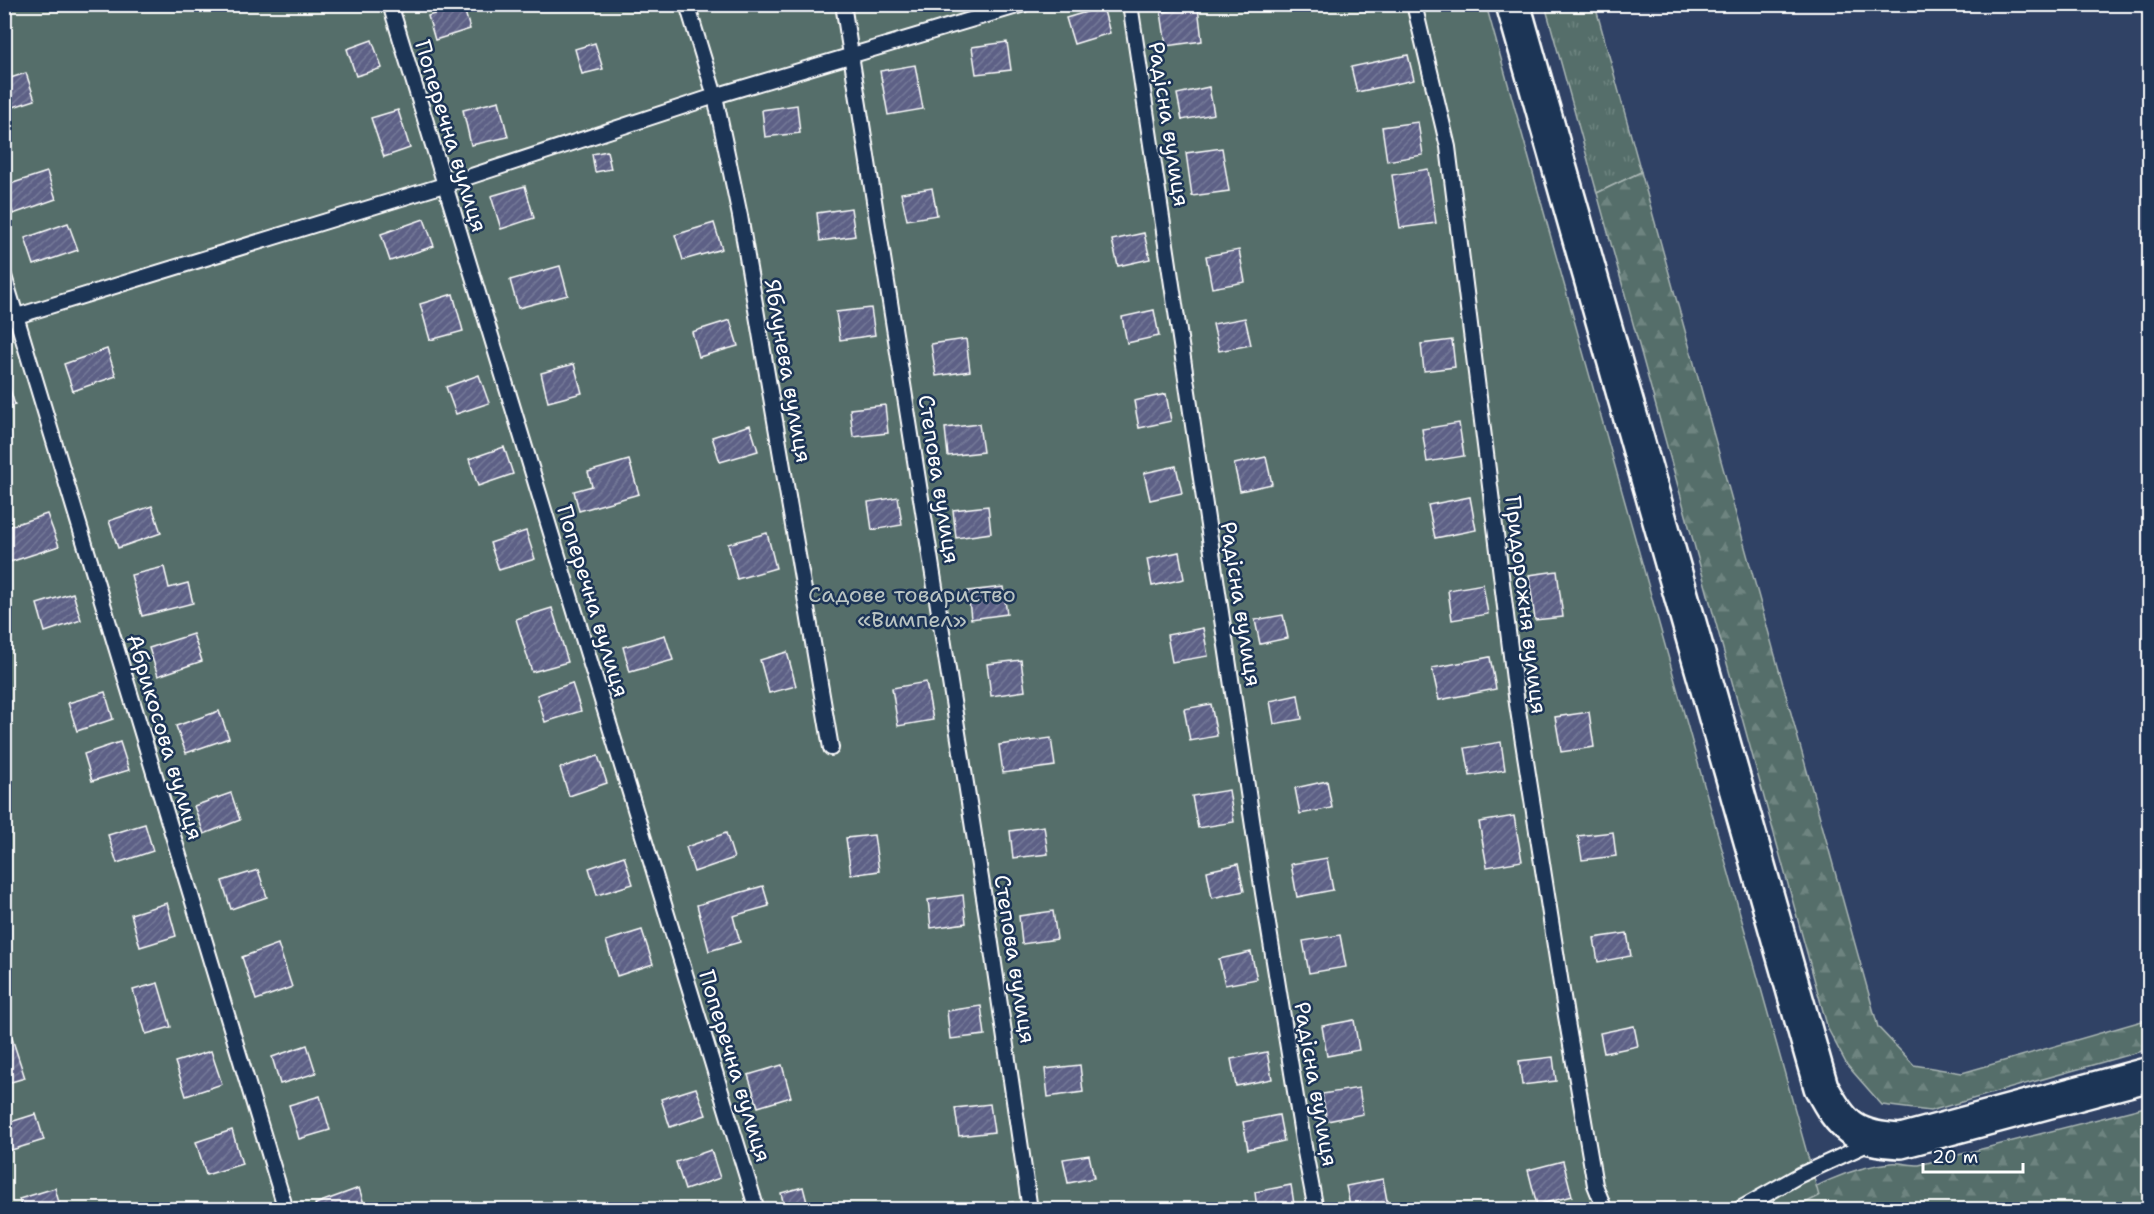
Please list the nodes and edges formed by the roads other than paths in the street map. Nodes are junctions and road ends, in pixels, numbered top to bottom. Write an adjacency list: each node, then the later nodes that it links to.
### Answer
1 (390, 4): 10 (lane, Поперечна вулиця)
2 (687, 4): 9 (lane, Яблунева вулиця)
3 (843, 4): 8 (lane, Степова вулиця)
4 (1024, 4): 8 (lane)
5 (1130, 4): 19 (lane, Радісна вулиця)
6 (1414, 4): 20 (lane, Придорожня вулиця)
7 (1513, 4): 15 (street)
8 (851, 57): 9 (lane); 18 (lane, Степова вулиця)
9 (715, 96): 10 (lane); 13 (lane, Яблунева вулиця)
10 (444, 185): 12 (lane); 17 (lane, Поперечна вулиця)
11 (4, 276): 12 (lane, Абрикосова вулиця)
12 (11, 318): 16 (lane, Абрикосова вулиця)
13 (831, 748)
14 (2150, 1074): 15 (street)
15 (1876, 1140): 21 (lane)
16 (286, 1209)
17 (757, 1209)
18 (1030, 1209)
19 (1316, 1209)
20 (1605, 1209)
21 (1738, 1209)

